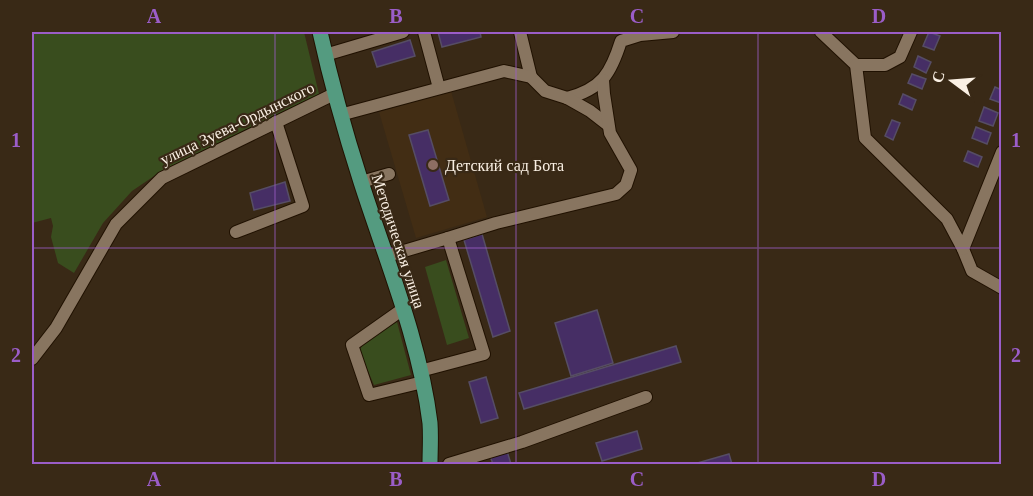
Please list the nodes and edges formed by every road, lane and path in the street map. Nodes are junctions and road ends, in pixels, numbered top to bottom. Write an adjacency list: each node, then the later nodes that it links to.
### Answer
1 (320, 32): 8 (main road, Методическая улица)
2 (403, 32): 8 (street)
3 (424, 32): 12 (street)
4 (520, 32): 10 (street)
5 (673, 32): 11 (street)
6 (821, 32): 9 (street)
7 (911, 32): 9 (street)
8 (325, 55): 13 (main road, Методическая улица)
9 (856, 65): 23 (street)
10 (531, 77): 12 (street); 14 (street)
11 (603, 80): 14 (street); 17 (street)
12 (439, 88): 15 (street)
13 (334, 94): 15 (main road, Методическая улица); 16 (street, улица Зуева-Ордынского)
14 (567, 98): 17 (street)
15 (340, 115): 20 (main road, Методическая улица)
16 (276, 122): 21 (street); 27 (street, улица Зуева-Ордынского)
17 (608, 125): 22 (street)
18 (1002, 152): 23 (street)
19 (389, 174): 20 (street)
20 (361, 182): 24 (main road, Методическая улица)
21 (236, 232)
22 (448, 238): 24 (street); 28 (street)
23 (963, 249): 25 (street)
24 (387, 256): 26 (main road, Методическая улица)
25 (1002, 288)
26 (403, 309): 28 (main road, Методическая улица); 28 (street)
27 (32, 359)
28 (421, 376): 30 (main road, Методическая улица)
29 (646, 397): 31 (street)
30 (430, 465)
31 (450, 465)

